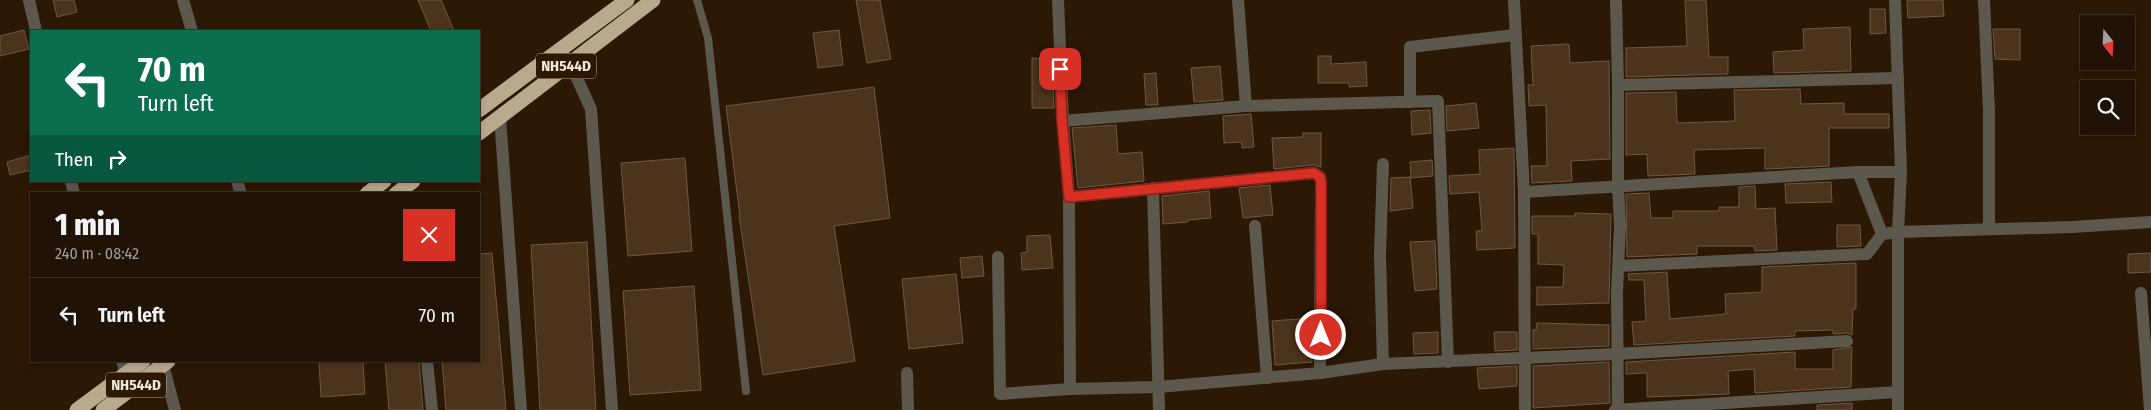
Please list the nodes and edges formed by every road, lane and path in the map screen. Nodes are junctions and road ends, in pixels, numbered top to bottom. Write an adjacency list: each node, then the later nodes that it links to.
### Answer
1 (29, 0): 12 (street)
2 (183, 0): 13 (street)
3 (627, 0): 15 (highway, NH544D)
4 (653, 0): 16 (highway, NH544D)
5 (698, 0): 57 (lane)
6 (1058, 0): 23 (street)
7 (1238, 0): 20 (street)
8 (1514, 0): 14 (street)
9 (1616, 0): 18 (street)
10 (1894, 0): 17 (street)
11 (1984, 0): 36 (street)
12 (36, 30)
13 (192, 30)
14 (1515, 35): 19 (street); 32 (street)
15 (560, 49): 16 (street); 21 (highway, NH544D)
16 (570, 62): 22 (highway, NH544D); 64 (street)
17 (1898, 78): 18 (street); 27 (street)
18 (1618, 85): 29 (street)
19 (1410, 102): 20 (street); 48 (street)
20 (1246, 106): 23 (street)
21 (480, 109)
22 (500, 117): 24 (highway, NH544D); 63 (street)
23 (1062, 121): 33 (street)
24 (480, 132)
25 (1384, 164): 50 (street)
26 (1858, 172): 27 (street); 29 (street); 38 (street)
27 (1901, 172): 37 (street)
28 (383, 182): 31 (highway)
29 (1618, 187): 32 (street); 40 (street)
30 (1153, 188): 33 (street); 53 (street); 55 (street)
31 (370, 192)
32 (1524, 192): 45 (street)
33 (1069, 197): 56 (street)
34 (2151, 222): 36 (street)
35 (1254, 226): 54 (street)
36 (1989, 229): 37 (street)
37 (1898, 232): 38 (street); 58 (street)
38 (1882, 234): 40 (street)
39 (998, 257): 56 (street)
40 (1619, 266): 44 (street)
41 (2140, 293): 43 (street)
42 (1847, 341): 44 (street)
43 (2148, 353): 70 (street)
44 (1616, 354): 45 (street); 68 (street)
45 (1523, 357): 48 (street); 67 (street)
46 (140, 362): 51 (highway, NH544D)
47 (427, 362): 62 (street)
48 (1448, 362): 50 (street)
49 (165, 363): 60 (highway, NH544D); 61 (street)
50 (1383, 364): 53 (street)
51 (124, 368): 59 (highway, NH544D)
52 (907, 373): 65 (street)
53 (1320, 373): 54 (street)
54 (1267, 378): 55 (street)
55 (1158, 387): 56 (street); 66 (street)
56 (1070, 389)
57 (746, 391)
58 (1898, 392): 68 (street); 69 (street)
59 (77, 410)
60 (103, 410)
61 (175, 410)
62 (432, 410)
63 (521, 410)
64 (612, 410)
65 (908, 410)
66 (1159, 410)
67 (1525, 410)
68 (1617, 410)
69 (1898, 410)
70 (2150, 410)

